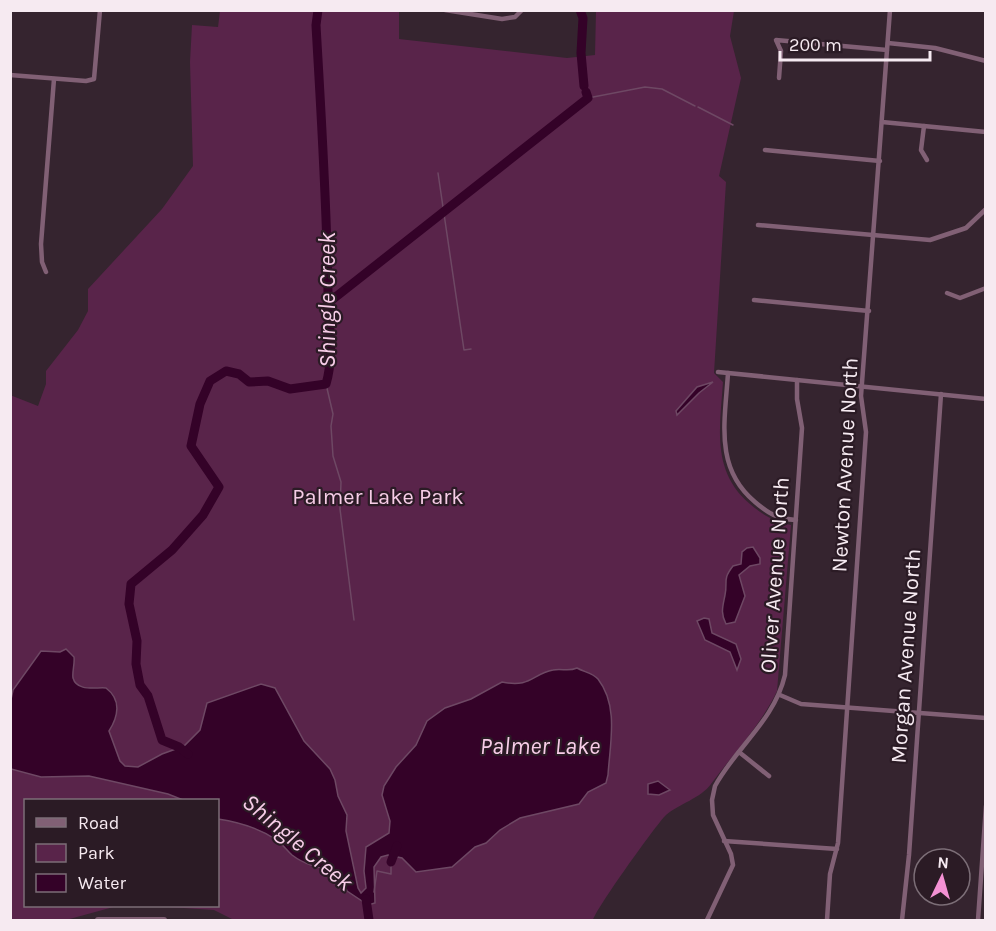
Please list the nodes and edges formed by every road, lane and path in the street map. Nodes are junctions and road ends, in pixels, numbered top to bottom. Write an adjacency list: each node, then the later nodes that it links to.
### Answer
1 (100, 10): 10 (street)
2 (445, 10): 3 (street)
3 (522, 10)
4 (890, 10): 5 (street, Newton Avenue North)
5 (888, 44): 6 (street, Newton Avenue North); 7 (street)
6 (887, 50): 9 (street); 11 (street, Newton Avenue North)
7 (986, 61)
8 (10, 75): 10 (street)
9 (779, 78)
10 (54, 79): 20 (street)
11 (882, 122): 12 (street); 16 (street, Newton Avenue North)
12 (924, 126): 13 (street); 15 (street)
13 (986, 132)
14 (765, 150): 16 (street)
15 (927, 160)
16 (880, 161): 19 (street, Newton Avenue North)
17 (986, 209): 19 (street)
18 (758, 225): 19 (street)
19 (874, 237): 24 (street, Newton Avenue North)
20 (46, 272)
21 (986, 288): 22 (street)
22 (947, 293)
23 (754, 300): 24 (street)
24 (869, 311): 28 (street, Newton Avenue North)
25 (718, 372): 26 (street)
26 (728, 374): 27 (street); 31 (street)
27 (797, 380): 28 (street); 31 (street, Oliver Avenue North)
28 (864, 388): 29 (street); 33 (street, Newton Avenue North)
29 (941, 394): 30 (street); 34 (street, Morgan Avenue North)
30 (986, 399)
31 (796, 520): 32 (street, Oliver Avenue North)
32 (780, 695): 33 (street); 36 (street, Oliver Avenue North)
33 (848, 708): 34 (street); 41 (street, Newton Avenue North)
34 (919, 713): 35 (street); 48 (street, Morgan Avenue North)
35 (986, 718)
36 (739, 752): 37 (street); 40 (street, Oliver Avenue North)
37 (769, 776)
38 (986, 806): 39 (street)
39 (984, 839): 43 (street)
40 (724, 841): 41 (street); 46 (street, Oliver Avenue North)
41 (837, 849): 47 (street, Newton Avenue North)
42 (986, 917): 43 (street)
43 (978, 918)
44 (98, 921): 45 (street)
45 (164, 921)
46 (707, 921)
47 (827, 921)
48 (902, 921)

